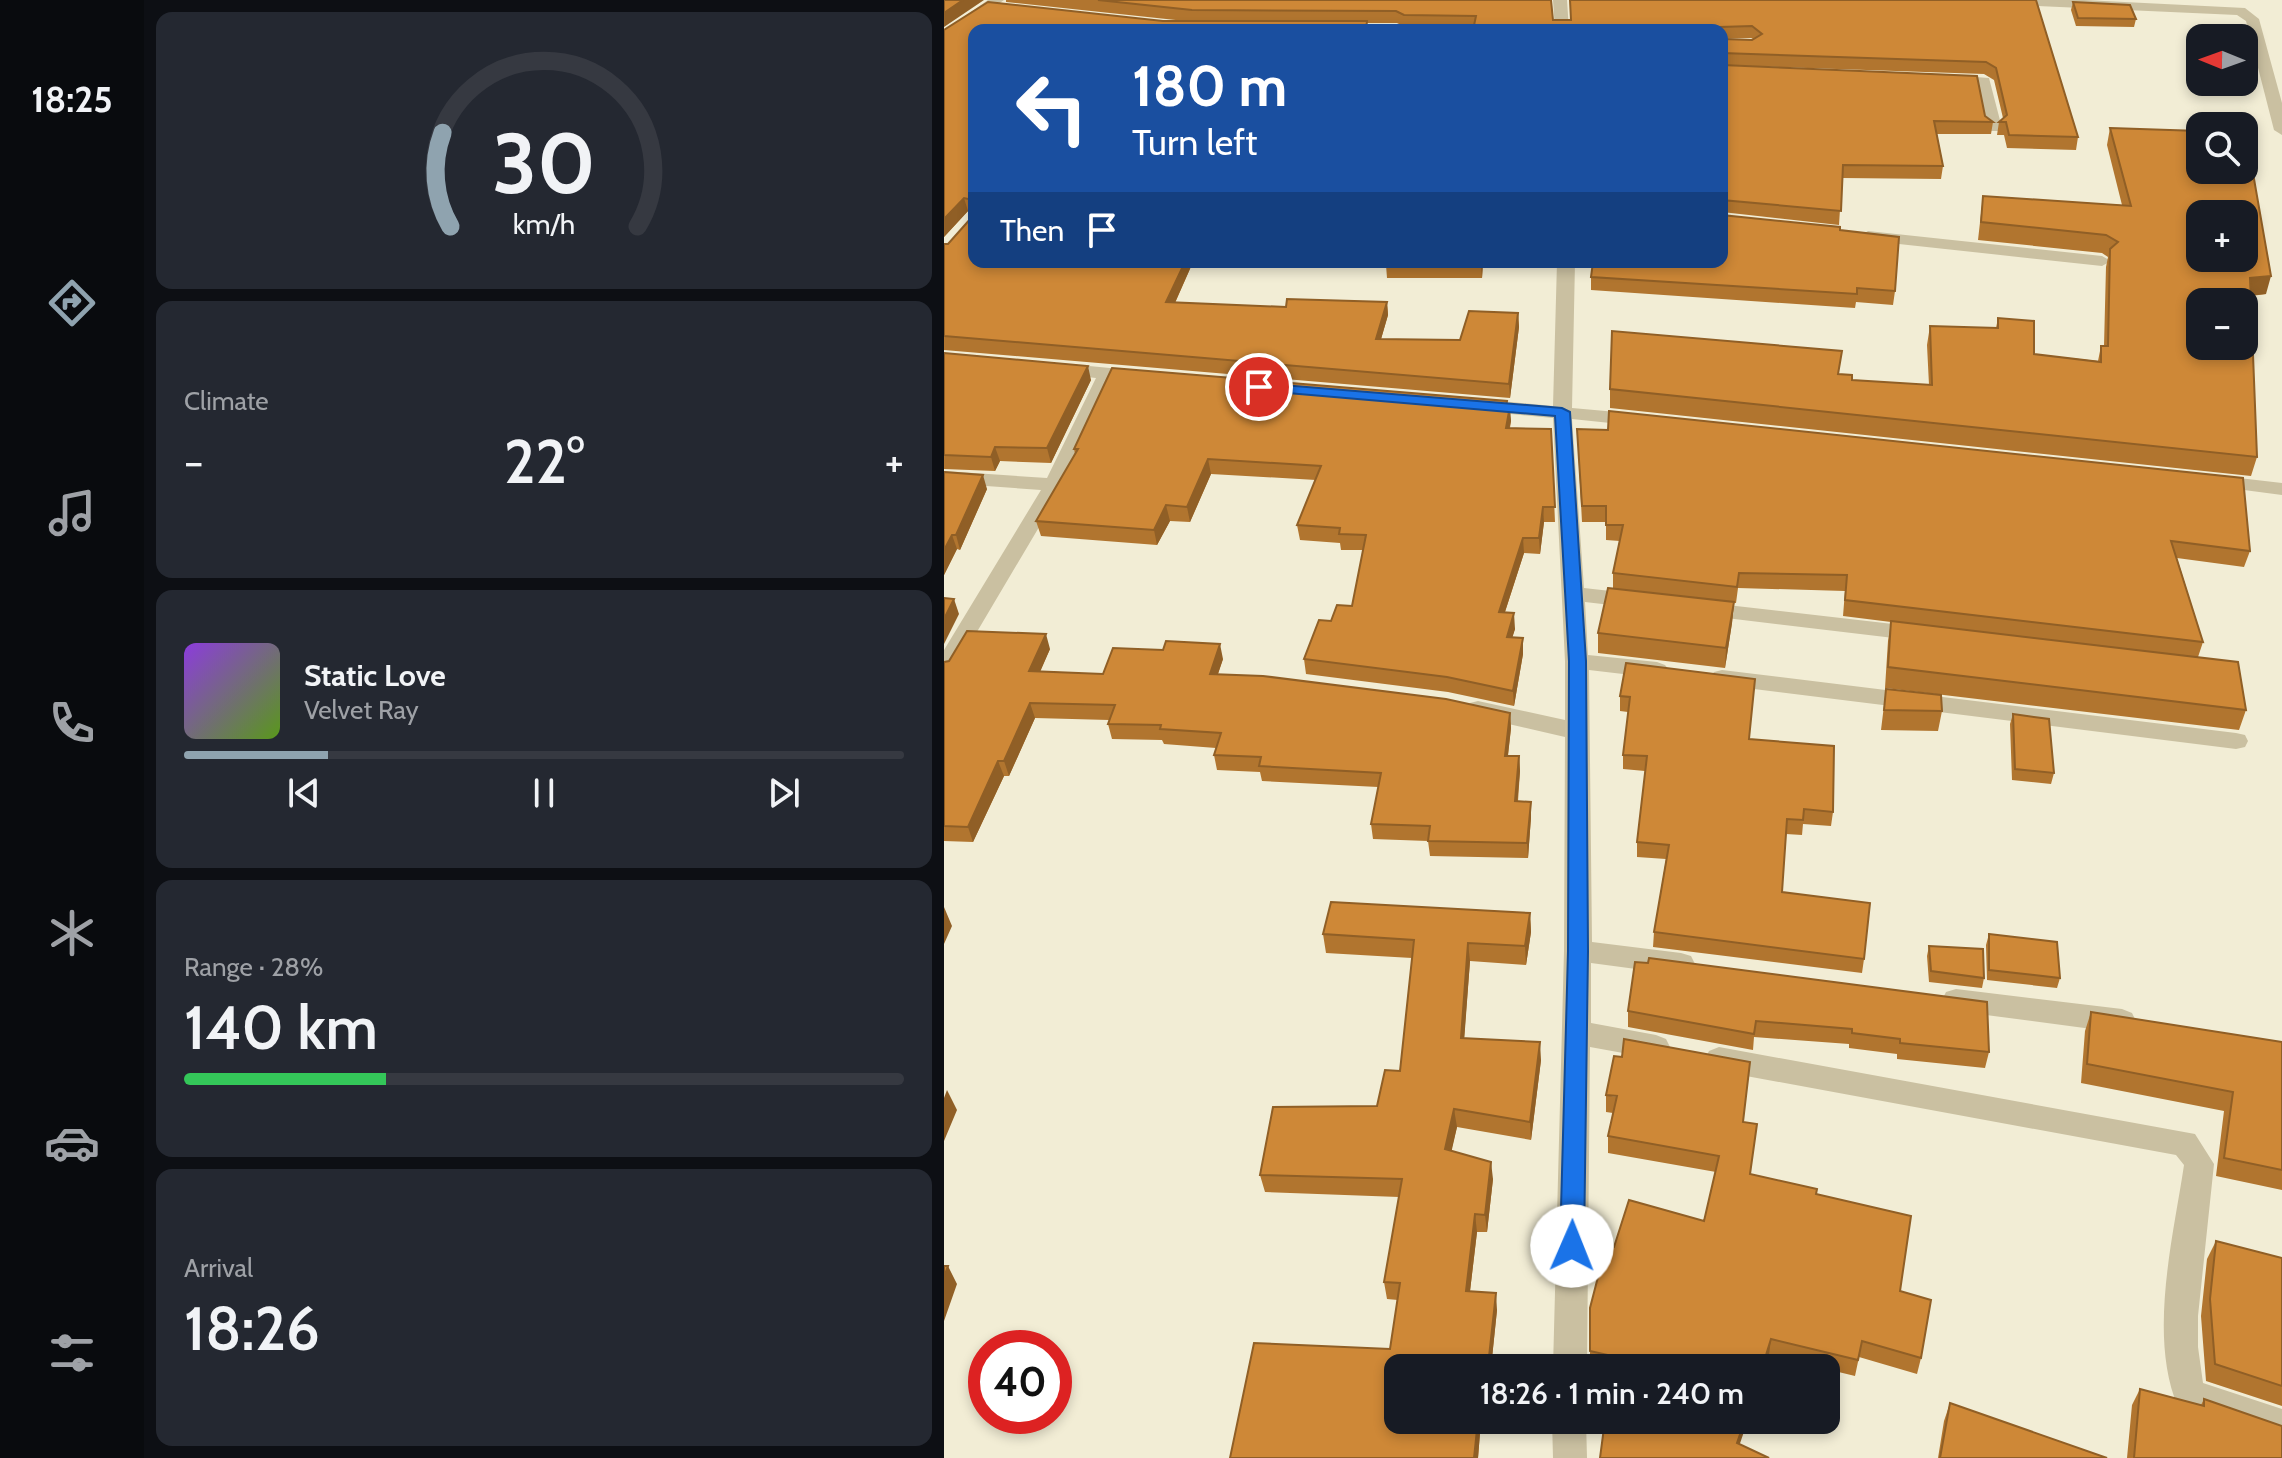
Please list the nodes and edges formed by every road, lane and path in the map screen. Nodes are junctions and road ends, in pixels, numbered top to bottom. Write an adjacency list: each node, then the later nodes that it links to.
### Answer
1 (1560, 0): 5 (street)
2 (1994, 0): 10 (street)
3 (997, 5): 6 (street)
4 (944, 24): 6 (street)
5 (1562, 24)
6 (963, 26): 7 (street)
7 (944, 37)
8 (1926, 78): 9 (street)
9 (1994, 128)
10 (2282, 130)
11 (1849, 234): 12 (street)
12 (2102, 261)
13 (1566, 268): 18 (street)
14 (1033, 367): 15 (street)
15 (1107, 374): 16 (street); 22 (street)
16 (1154, 378)
17 (1468, 404): 18 (street)
18 (1562, 412): 19 (street); 24 (street)
19 (1656, 422)
20 (944, 477): 22 (street)
21 (2188, 479): 23 (street)
22 (1054, 485): 29 (street)
23 (2282, 489)
24 (1574, 594): 25 (street); 28 (street)
25 (1653, 603)
26 (1685, 607): 27 (street)
27 (1938, 636)
28 (1577, 661): 31 (street); 32 (street)
29 (944, 669)
30 (1462, 706): 31 (street)
31 (1577, 731): 33 (street)
32 (2236, 741)
33 (1578, 951): 34 (street); 37 (street)
34 (1702, 967)
35 (1935, 997): 36 (street)
36 (2151, 1025)
37 (1575, 1032): 38 (street); 39 (street)
38 (1570, 1354)
39 (2282, 1426)
40 (1569, 1434): 41 (street)
41 (1570, 1458)

